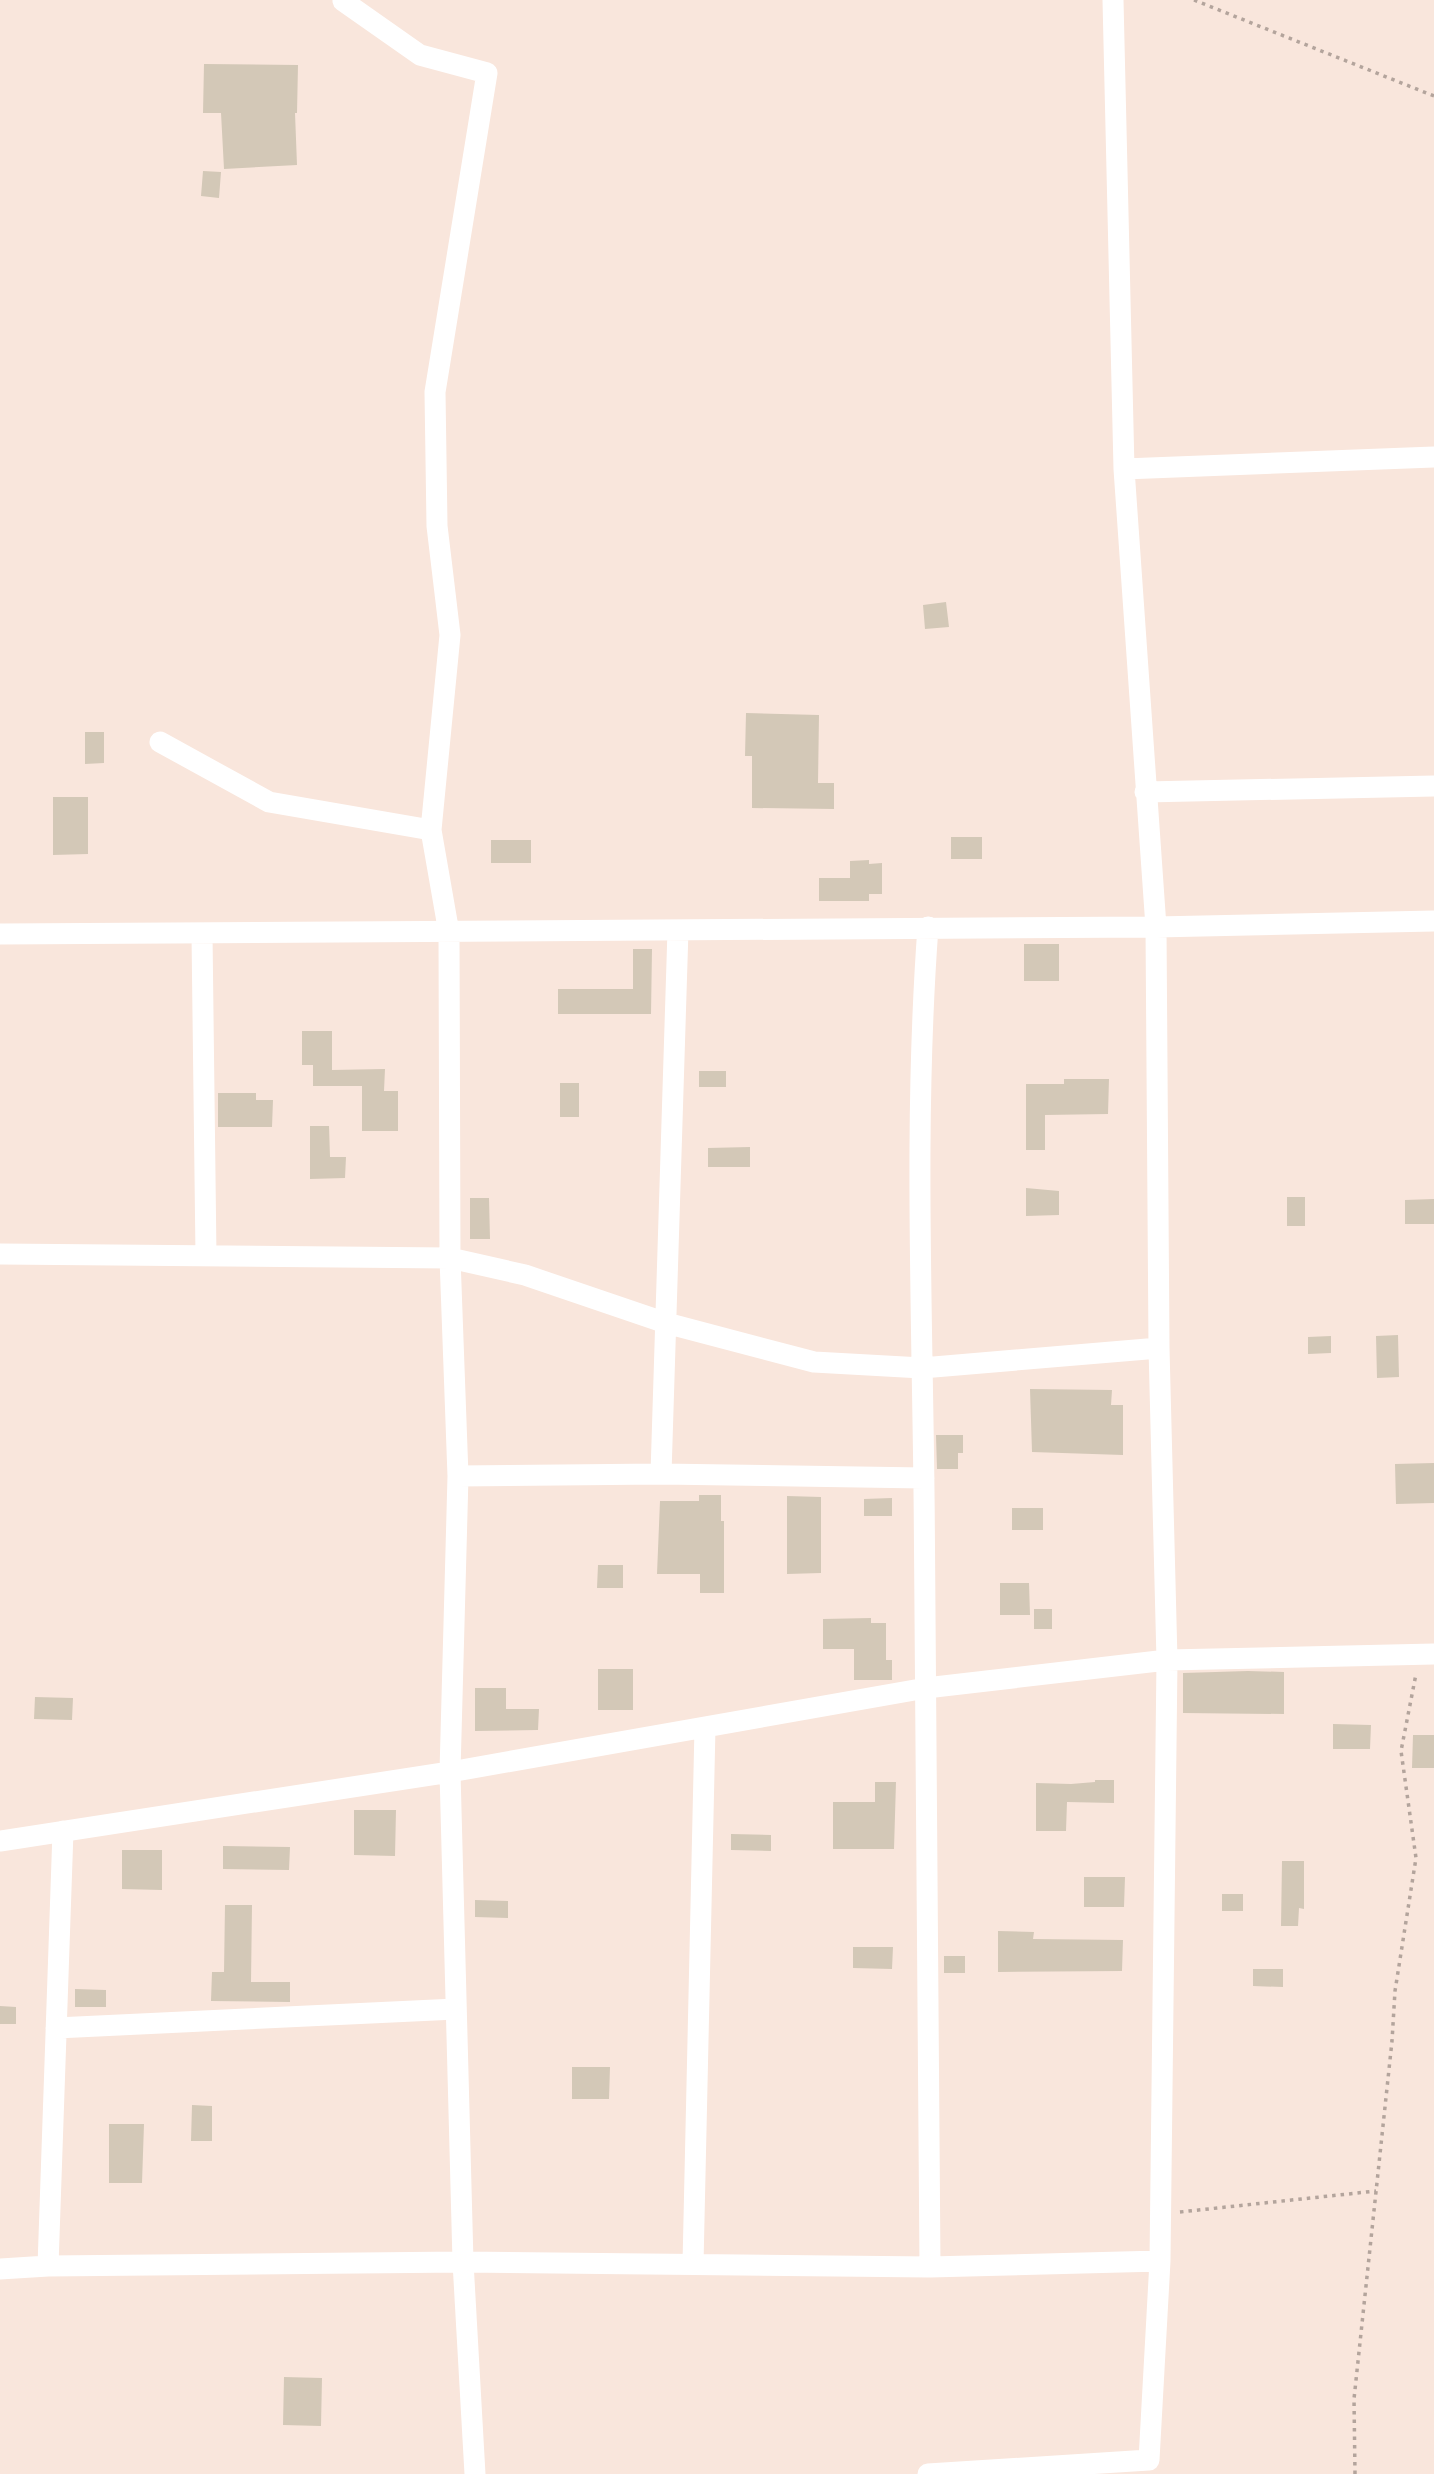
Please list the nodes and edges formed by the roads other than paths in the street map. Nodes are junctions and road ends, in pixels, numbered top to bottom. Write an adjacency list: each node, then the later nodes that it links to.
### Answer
1 (1113, 0): 4 (street)
2 (343, 1): 8 (street)
3 (1434, 457): 4 (street)
4 (1124, 469): 7 (street)
5 (159, 742): 8 (street)
6 (1434, 786): 7 (street)
7 (1145, 792): 11 (street)
8 (431, 830): 13 (street)
9 (1434, 921): 11 (street)
10 (928, 927): 11 (street); 12 (street); 21 (street)
11 (1156, 927): 20 (street)
12 (678, 930): 13 (street); 19 (street)
13 (449, 933): 15 (street); 18 (street)
14 (0, 934): 15 (street)
15 (202, 934): 17 (street)
16 (0, 1254): 17 (street)
17 (206, 1256): 18 (street)
18 (450, 1258): 19 (street); 23 (street)
19 (666, 1323): 21 (street); 22 (street)
20 (1158, 1349): 21 (street); 26 (street)
21 (922, 1368): 24 (street)
22 (661, 1474): 23 (street); 24 (street)
23 (458, 1476): 29 (street)
24 (924, 1478): 27 (street)
25 (1427, 1654): 26 (street)
26 (1167, 1660): 27 (street); 34 (street)
27 (926, 1688): 28 (street); 38 (street)
28 (705, 1727): 29 (street); 36 (street)
29 (450, 1772): 30 (street); 32 (street)
30 (62, 1831): 31 (street); 33 (street)
31 (0, 1841)
32 (456, 2009): 33 (street); 35 (street)
33 (56, 2028): 37 (street)
34 (1160, 2261): 38 (street); 41 (street)
35 (463, 2262): 36 (street); 37 (street); 40 (street)
36 (693, 2264): 38 (street)
37 (48, 2266): 39 (street)
38 (930, 2267)
39 (0, 2269)
40 (475, 2474)
41 (928, 2474)

